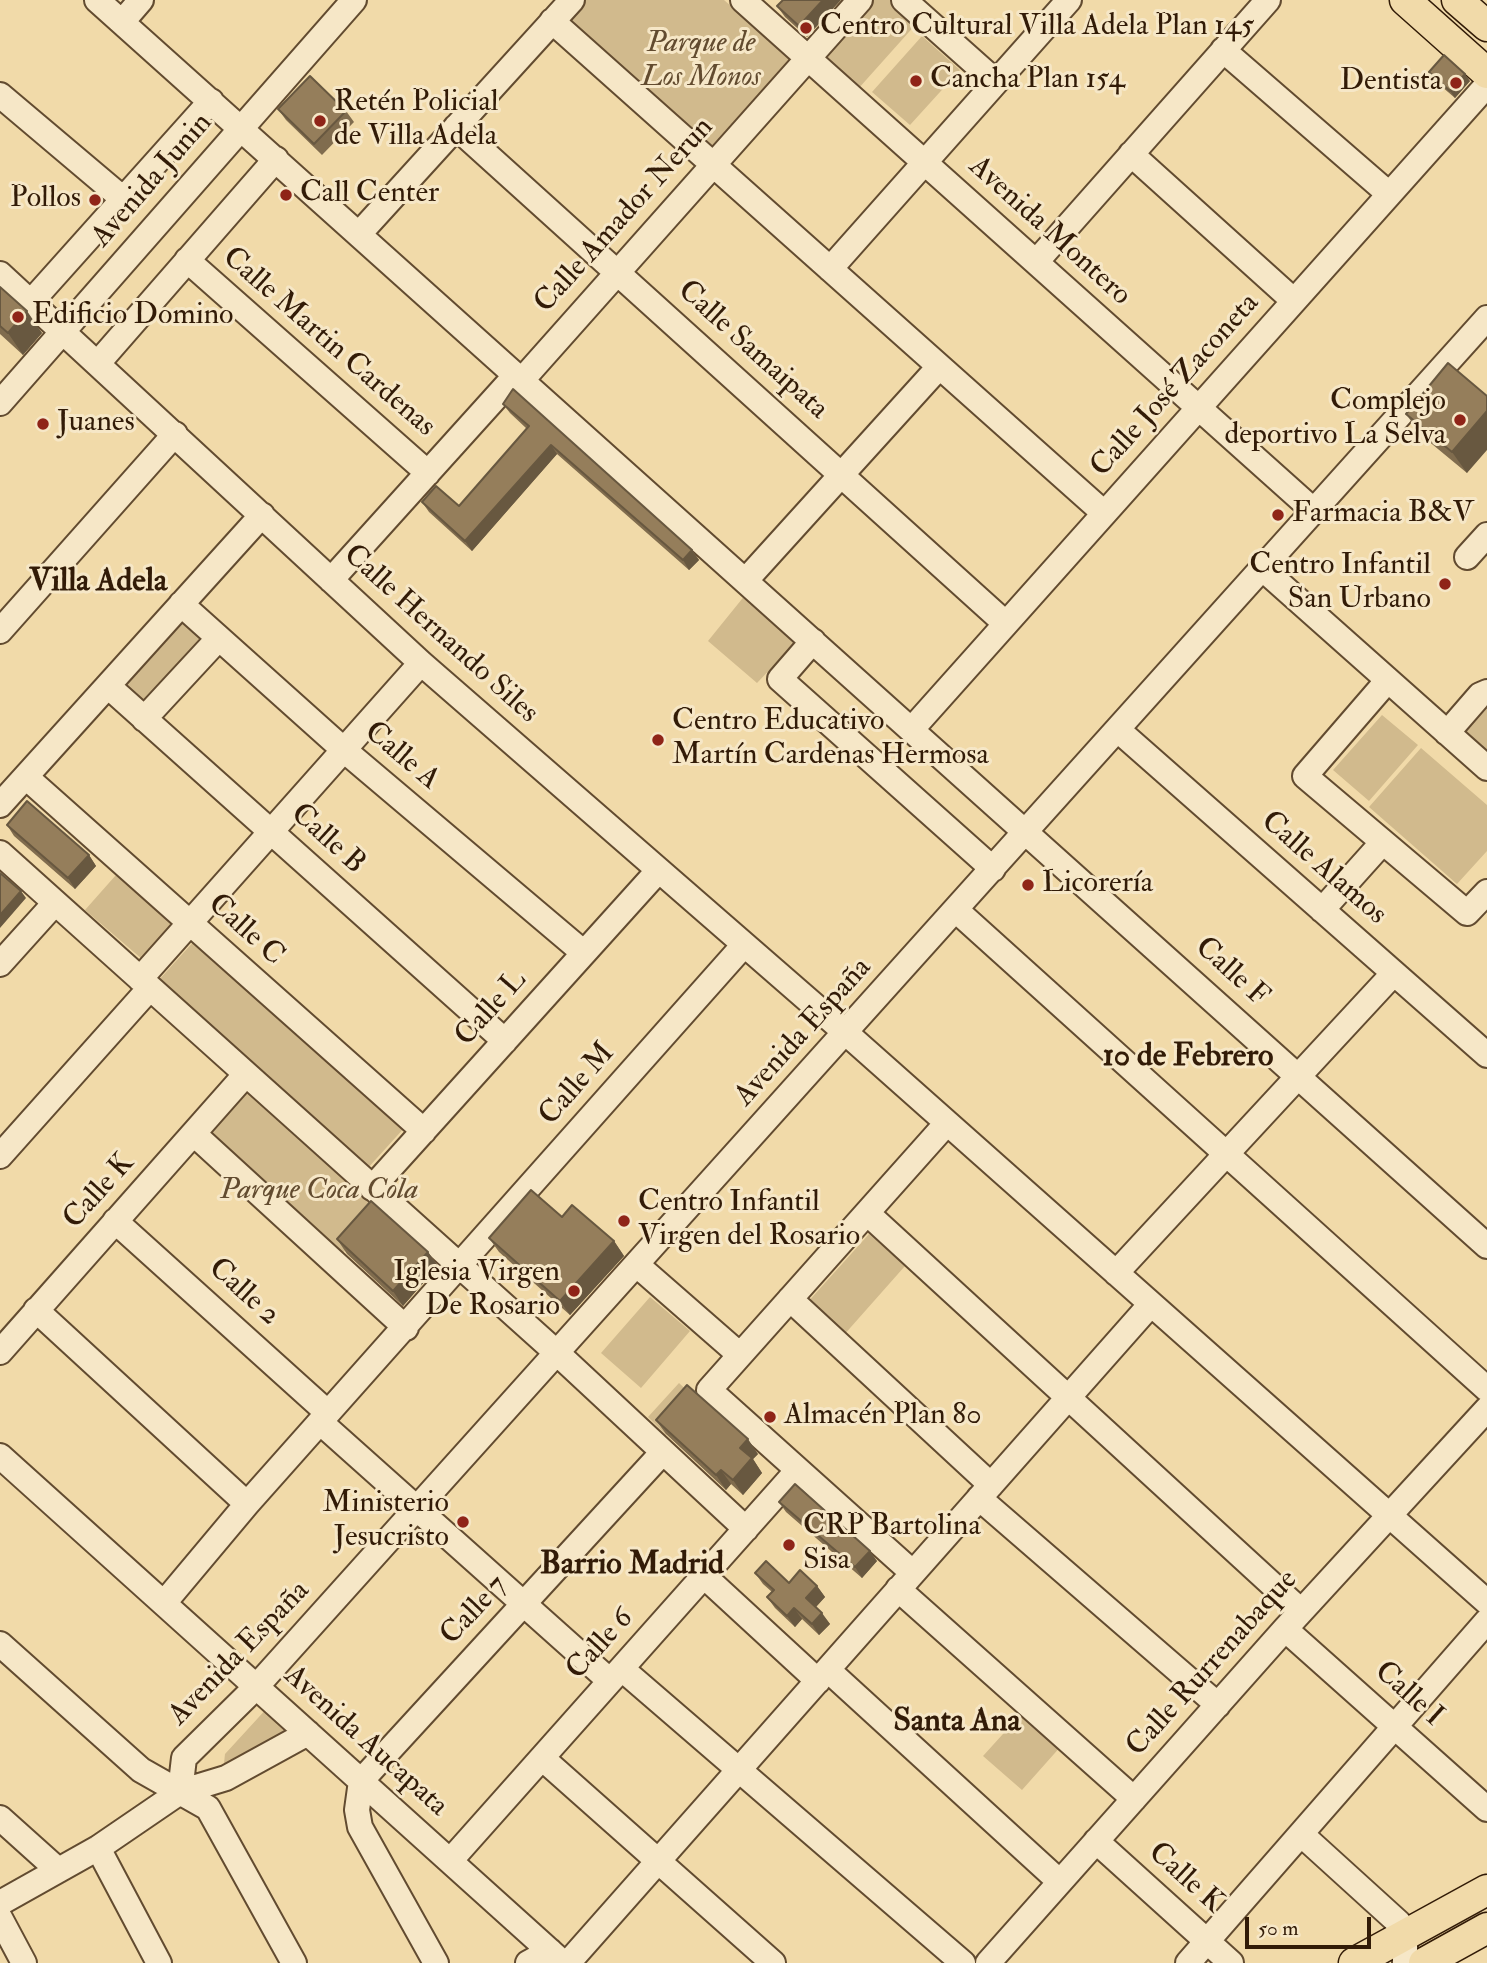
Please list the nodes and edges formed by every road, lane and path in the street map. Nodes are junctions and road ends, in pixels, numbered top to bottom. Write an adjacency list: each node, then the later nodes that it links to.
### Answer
1 (97, 0): 13 (street, Calle F)
2 (141, 0): 13 (street)
3 (354, 0): 23 (street, Avenida Junin)
4 (572, 0): 12 (street)
5 (743, 0): 16 (street, Avenida Montero)
6 (860, 0): 16 (street, Calle Amador Nerun)
7 (904, 0): 18 (street)
8 (1069, 0): 18 (street)
9 (1268, 0): 15 (street)
10 (1405, 0): 17 (main road)
11 (1457, 0): 14 (main road)
12 (552, 21): 22 (street); 27 (street)
13 (121, 22): 21 (street, Calle F)
14 (1487, 26)
15 (1223, 50): 24 (street); 28 (street)
16 (808, 58): 26 (street, Avenida Montero); 27 (street, Calle Amador Nerun)
17 (1487, 73)
18 (996, 82): 26 (street)
19 (1487, 85): 28 (street, Calle José Zaconeta)
20 (0, 95): 29 (street)
21 (211, 102): 23 (street, Calle F); 29 (street, Avenida Junin)
22 (456, 127): 30 (street); 34 (street, Calle Samaipata)
23 (241, 128): 25 (street, Calle F); 39 (street, Avenida Junin)
24 (1131, 154): 32 (street); 36 (street)
25 (276, 159): 30 (street, Calle F); 31 (street)
26 (925, 163): 32 (street, Avenida Montero); 33 (street)
27 (713, 165): 33 (street); 34 (street, Calle Amador Nerun)
28 (1389, 194): 36 (street, Calle José Zaconeta)
29 (122, 198): 37 (street, Avenida Junin)
30 (359, 233): 42 (street, Calle F)
31 (187, 260): 40 (street); 46 (street, Calle Martin Cardenas)
32 (1036, 262): 44 (street, Avenida Montero)
33 (830, 269): 41 (street)
34 (617, 272): 42 (street, Calle Amador Nerun); 47 (street, Calle Samaipata)
35 (0, 274): 37 (street, Calle Hernando Siles)
36 (1294, 301): 44 (street, Calle José Zaconeta)
37 (31, 302): 39 (street, Calle Hernando Siles)
38 (1487, 318): 48 (street, Avenida España)
39 (64, 331): 40 (street, Calle Hernando Siles); 43 (street, Avenida Junin)
40 (98, 363): 45 (street, Calle Hernando Siles)
41 (939, 367): 47 (street); 49 (street)
42 (519, 377): 46 (street, Calle Amador Nerun); 55 (street, Calle F)
43 (0, 403)
44 (1198, 408): 48 (street, Avenida Montero); 49 (street, Calle José Zaconeta)
45 (175, 434): 50 (street, Calle Hernando Siles); 58 (street)
46 (428, 473): 54 (street, Calle Amador Nerun)
47 (842, 475): 55 (street); 57 (street, Calle Samaipata)
48 (1314, 511): 53 (street, Avenida España)
49 (1104, 513): 57 (street, Calle José Zaconeta)
50 (262, 515): 54 (street, Calle Hernando Siles); 56 (street)
51 (1487, 535): 52 (street)
52 (1467, 557)
53 (1263, 569): 62 (street); 67 (street, Avenida España)
54 (331, 580): 61 (street, Calle Hernando Siles)
55 (746, 580): 60 (street, Calle F)
56 (181, 604): 59 (street, Calle A); 63 (street)
57 (1005, 623): 66 (street, Calle José Zaconeta)
58 (0, 631)
59 (219, 638): 65 (street); 69 (street, Calle A)
60 (813, 641): 66 (street, Calle F); 77 (street)
61 (421, 663): 69 (street); 78 (street, Calle Hernando Siles)
62 (1388, 680): 68 (street); 75 (street)
63 (108, 686): 65 (street, Calle B); 71 (street)
64 (1487, 692): 68 (street)
65 (144, 719): 73 (street, Calle B)
66 (912, 729): 74 (street, Calle F)
67 (1118, 730): 74 (street, Avenida España); 81 (street, Calle Alamos)
68 (1447, 733): 70 (street)
69 (344, 750): 73 (street); 85 (street, Calle A)
70 (1487, 768)
71 (26, 777): 72 (street); 83 (street, Calle C)
72 (0, 805)
73 (271, 832): 83 (street); 90 (street, Calle B)
74 (1026, 832): 77 (street, Avenida España); 93 (street, Calle F)
75 (1383, 842): 79 (street); 81 (street)
76 (0, 853): 80 (street)
77 (993, 869): 82 (street, Avenida España)
78 (658, 871): 84 (street, Calle Hernando Siles); 85 (street, Calle L)
79 (1487, 892)
80 (55, 903): 86 (street); 88 (street)
81 (1322, 910): 87 (street, Calle Alamos)
82 (957, 911): 89 (street, Avenida España); 97 (street)
83 (190, 923): 88 (street); 95 (street, Calle C)
84 (743, 946): 89 (street, Calle Hernando Siles); 104 (street, Calle M)
85 (584, 953): 90 (street, Calle L)
86 (0, 963)
87 (1394, 973): 91 (street, Calle Alamos); 93 (street)
88 (145, 984): 92 (street); 98 (street)
89 (846, 1033): 94 (street, Calle Hernando Siles); 103 (street, Avenida España)
90 (505, 1041): 95 (street, Calle L)
91 (1487, 1055)
92 (246, 1074): 96 (street, Calle K); 99 (street)
93 (1299, 1076): 97 (street); 102 (street, Calle F)
94 (947, 1123): 100 (street); 105 (street, Calle Hernando Siles)
95 (424, 1131): 99 (street, Calle L)
96 (194, 1134): 101 (street, Calle K); 109 (street)
97 (1227, 1154): 105 (street); 113 (street)
98 (0, 1156)
99 (372, 1188): 104 (street)
100 (867, 1213): 106 (street); 114 (street, Calle I)
101 (115, 1221): 108 (street, Calle K); 115 (street, Calle 2)
102 (1487, 1246)
103 (637, 1265): 111 (street, Avenida España); 112 (street)
104 (460, 1267): 109 (street, Calle M); 111 (street)
105 (1116, 1273): 107 (street, Calle Hernando Siles)
106 (790, 1299): 112 (street); 120 (street)
107 (1151, 1304): 114 (street); 123 (street, Calle Hernando Siles)
108 (36, 1310): 110 (street, Calle K); 121 (street)
109 (406, 1328): 115 (street, Calle M)
110 (0, 1352)
111 (557, 1353): 117 (street); 122 (street, Avenida España)
112 (740, 1355): 119 (street)
113 (1487, 1389)
114 (1068, 1398): 120 (street); 130 (street, Calle I)
115 (324, 1417): 121 (street, Calle M); 122 (street, Calle 2)
116 (1483, 1421): 123 (street, Calle Rurrenabaque)
117 (663, 1452): 124 (street); 129 (street, Calle 7)
118 (0, 1456): 128 (street, Avenida Aucapata)
119 (798, 1470): 124 (street, Calle 6); 126 (street)
120 (985, 1492): 126 (street); 136 (street)
121 (247, 1504): 128 (street, Calle M)
122 (416, 1509): 129 (street, Calle 2); 135 (street, Avenida España)
123 (1390, 1516): 127 (street, Calle Hernando Siles); 130 (street, Calle Rurrenabaque)
124 (746, 1529): 125 (street, Calle 6)
125 (704, 1576): 133 (street, Calle 6); 134 (street)
126 (906, 1581): 134 (street); 143 (street)
127 (1487, 1602)
128 (164, 1603): 135 (street, Avenida Aucapata)
129 (524, 1605): 133 (street, Calle 2); 141 (street, Calle 7)
130 (1293, 1620): 136 (street, Calle Rurrenabaque); 137 (street, Calle I)
131 (1487, 1621): 137 (street)
132 (0, 1644): 142 (street)
133 (616, 1675): 139 (street, Calle 6); 140 (street, Calle 2)
134 (823, 1675): 140 (street); 152 (street)
135 (256, 1687): 138 (street, Avenida Aucapata); 142 (street, Avenida España)
136 (1218, 1705): 143 (street, Calle Rurrenabaque)
137 (1396, 1726): 144 (street, Calle I); 146 (street)
138 (308, 1733): 141 (street, Avenida Aucapata); 142 (street)
139 (542, 1758): 149 (street, Calle 6); 150 (street)
140 (738, 1770): 150 (street); 166 (street, Calle 2)
141 (361, 1781): 149 (street, Avenida Aucapata); 163 (street)
142 (180, 1792): 148 (street); 162 (street)
143 (1134, 1799): 147 (street, Calle Rurrenabaque)
144 (1487, 1809)
145 (0, 1818): 151 (street)
146 (1301, 1834): 157 (street); 158 (street)
147 (1096, 1841): 152 (street, Calle Rurrenabaque); 157 (street, Calle K)
148 (98, 1848): 151 (street); 161 (street)
149 (450, 1861): 159 (street, Avenida Aucapata)
150 (659, 1861): 159 (street); 165 (street)
151 (58, 1870): 154 (street)
152 (1060, 1882): 167 (street, Calle Rurrenabaque)
153 (1487, 1891): 158 (main road)
154 (0, 1903)
155 (0, 1918): 160 (street)
156 (1487, 1928): 171 (main road)
157 (1207, 1941): 168 (street); 169 (street, Calle K)
158 (1405, 1949): 170 (main road)
159 (560, 1959): 164 (street)
160 (24, 1963)
161 (159, 1963)
162 (294, 1963)
163 (436, 1963)
164 (528, 1963)
165 (773, 1963)
166 (963, 1963)
167 (988, 1963)
168 (1188, 1963)
169 (1231, 1963)
170 (1354, 1963)
171 (1424, 1963)

